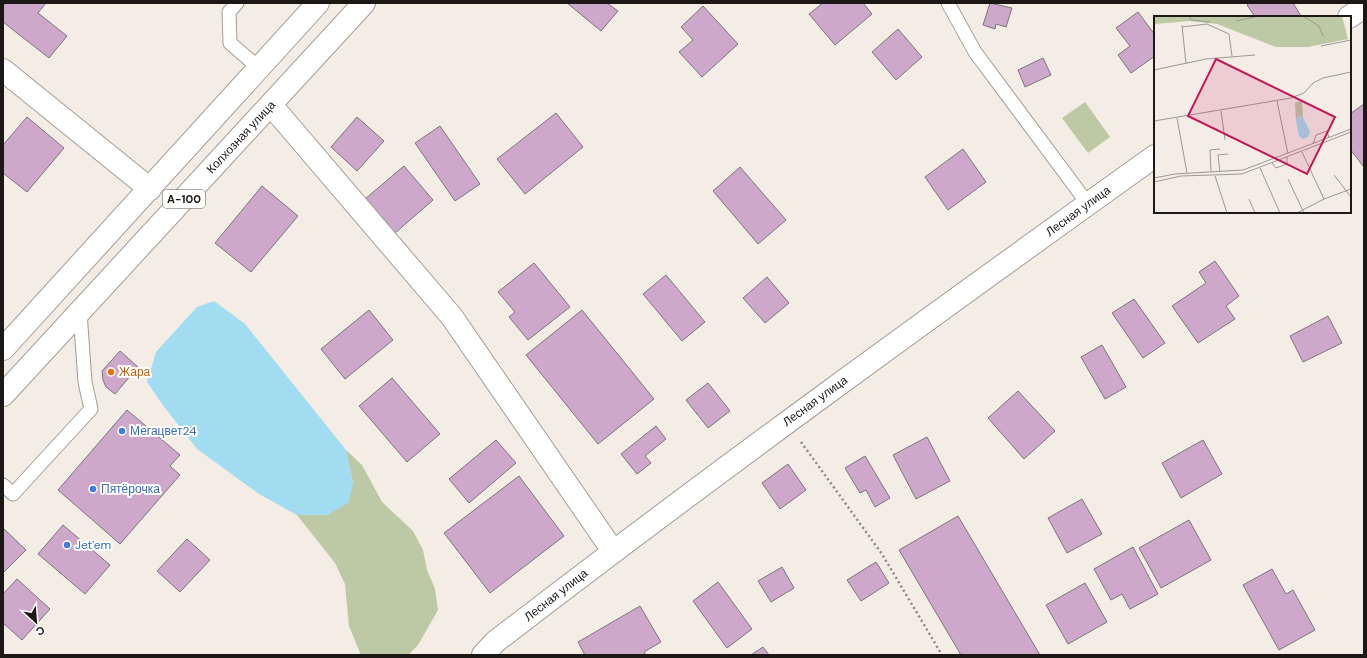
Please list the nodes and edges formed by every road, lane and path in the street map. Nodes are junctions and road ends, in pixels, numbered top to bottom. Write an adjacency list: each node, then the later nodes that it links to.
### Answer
1 (237, 3): 7 (lane)
2 (318, 3): 7 (street, А-100)
3 (364, 3): 9 (street, Колхозная улица / А-100)
4 (948, 3): 12 (lane)
5 (1364, 7): 6 (street)
6 (1350, 16)
7 (259, 68): 11 (street, А-100)
8 (3, 70): 11 (street)
9 (271, 105): 13 (street, Колхозная улица / А-100); 18 (street)
10 (1154, 157): 12 (street, Лесная улица)
11 (150, 189): 14 (street, А-100)
12 (1088, 204): 16 (street, Лесная улица)
13 (80, 312): 15 (street, Колхозная улица / А-100); 17 (lane)
14 (3, 349)
15 (3, 395)
16 (786, 422): 18 (street, Лесная улица); 20 (path)
17 (3, 485)
18 (613, 551): 19 (street, Лесная улица)
19 (483, 655)
20 (942, 655)

